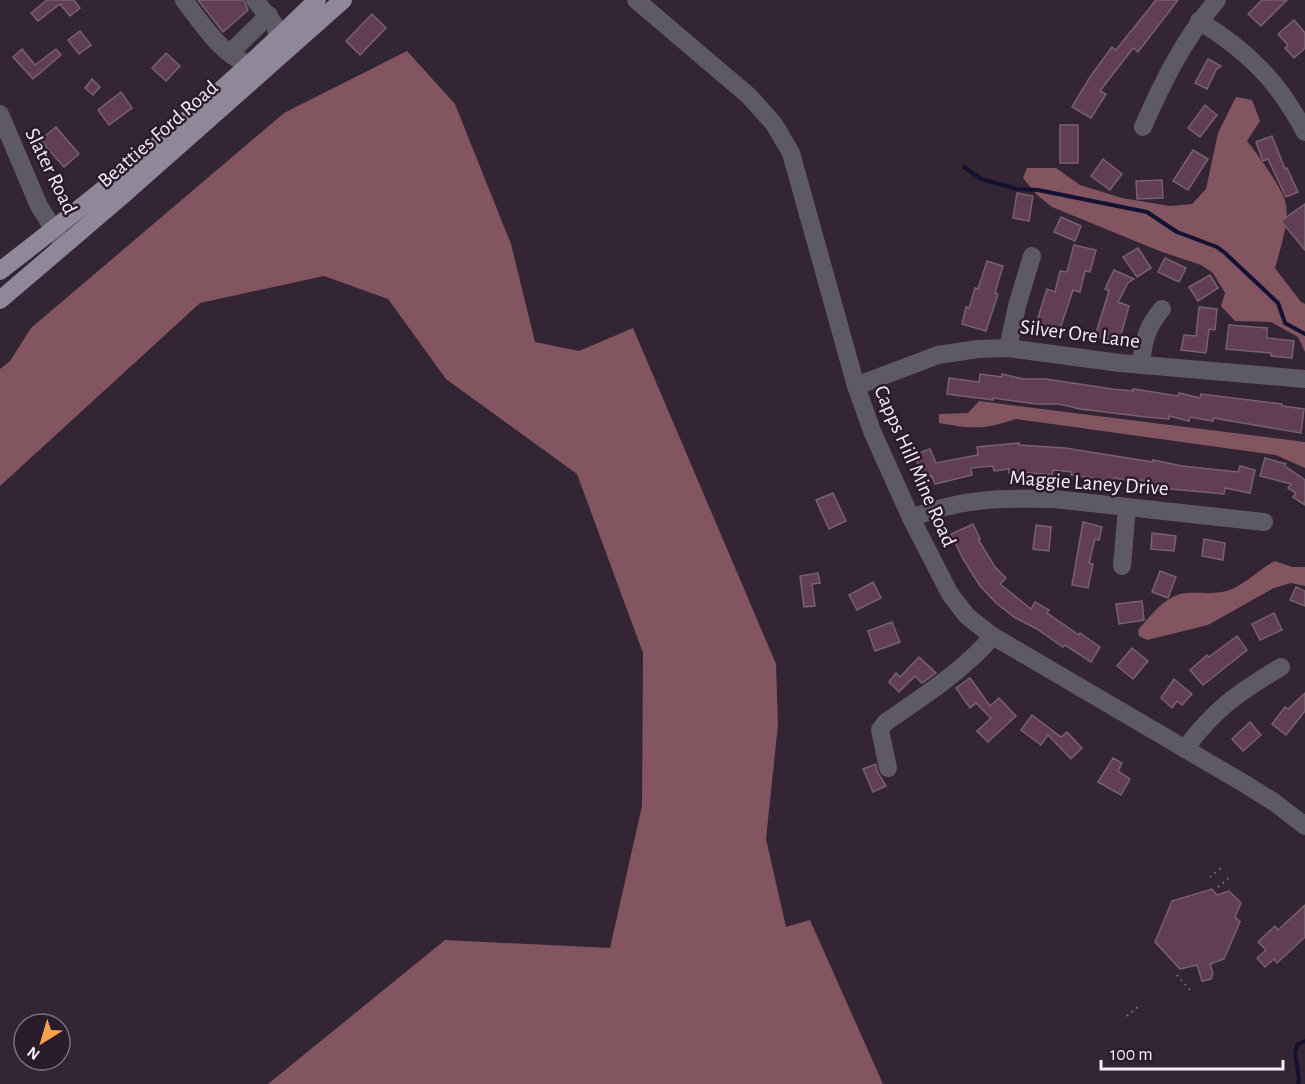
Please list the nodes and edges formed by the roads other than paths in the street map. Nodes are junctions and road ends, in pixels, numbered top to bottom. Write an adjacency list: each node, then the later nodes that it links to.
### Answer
1 (184, 0): 10 (street)
2 (255, 0): 7 (street)
3 (317, 0): 9 (main road, Beatties Ford Road)
4 (343, 0): 11 (main road, Beatties Ford Road)
5 (636, 0): 26 (street, Capps Hill Mine Road)
6 (1216, 0): 8 (street)
7 (269, 15): 9 (street); 10 (street)
8 (1199, 21): 14 (street); 15 (street)
9 (278, 37): 11 (street); 12 (main road, Beatties Ford Road)
10 (230, 53): 12 (street)
11 (275, 61): 12 (street); 18 (main road, Beatties Ford Road)
12 (249, 64): 17 (main road, Beatties Ford Road)
13 (0, 114): 16 (street, Slater Road)
14 (1143, 127)
15 (1305, 132)
16 (5, 141): 17 (street, Slater Road)
17 (53, 229): 18 (street, Slater Road); 20 (main road, Beatties Ford Road)
18 (64, 246): 21 (main road, Beatties Ford Road)
19 (1032, 256): 23 (street)
20 (0, 271)
21 (0, 300)
22 (1162, 309): 24 (street)
23 (1008, 348): 24 (street, Silver Ore Lane); 26 (street, Silver Ore Lane)
24 (1141, 364): 25 (street, Silver Ore Lane)
25 (1305, 379)
26 (856, 386): 28 (street, Capps Hill Mine Road)
27 (1127, 507): 28 (street, Maggie Laney Drive); 29 (street, Maggie Laney Drive); 30 (street)
28 (911, 518): 31 (street, Capps Hill Mine Road)
29 (1264, 522)
30 (1122, 566)
31 (993, 636): 33 (street, Capps Hill Mine Road); 34 (street)
32 (1281, 667): 33 (street)
33 (1185, 749): 35 (street, Capps Hill Mine Road)
34 (888, 768)
35 (1305, 826)

